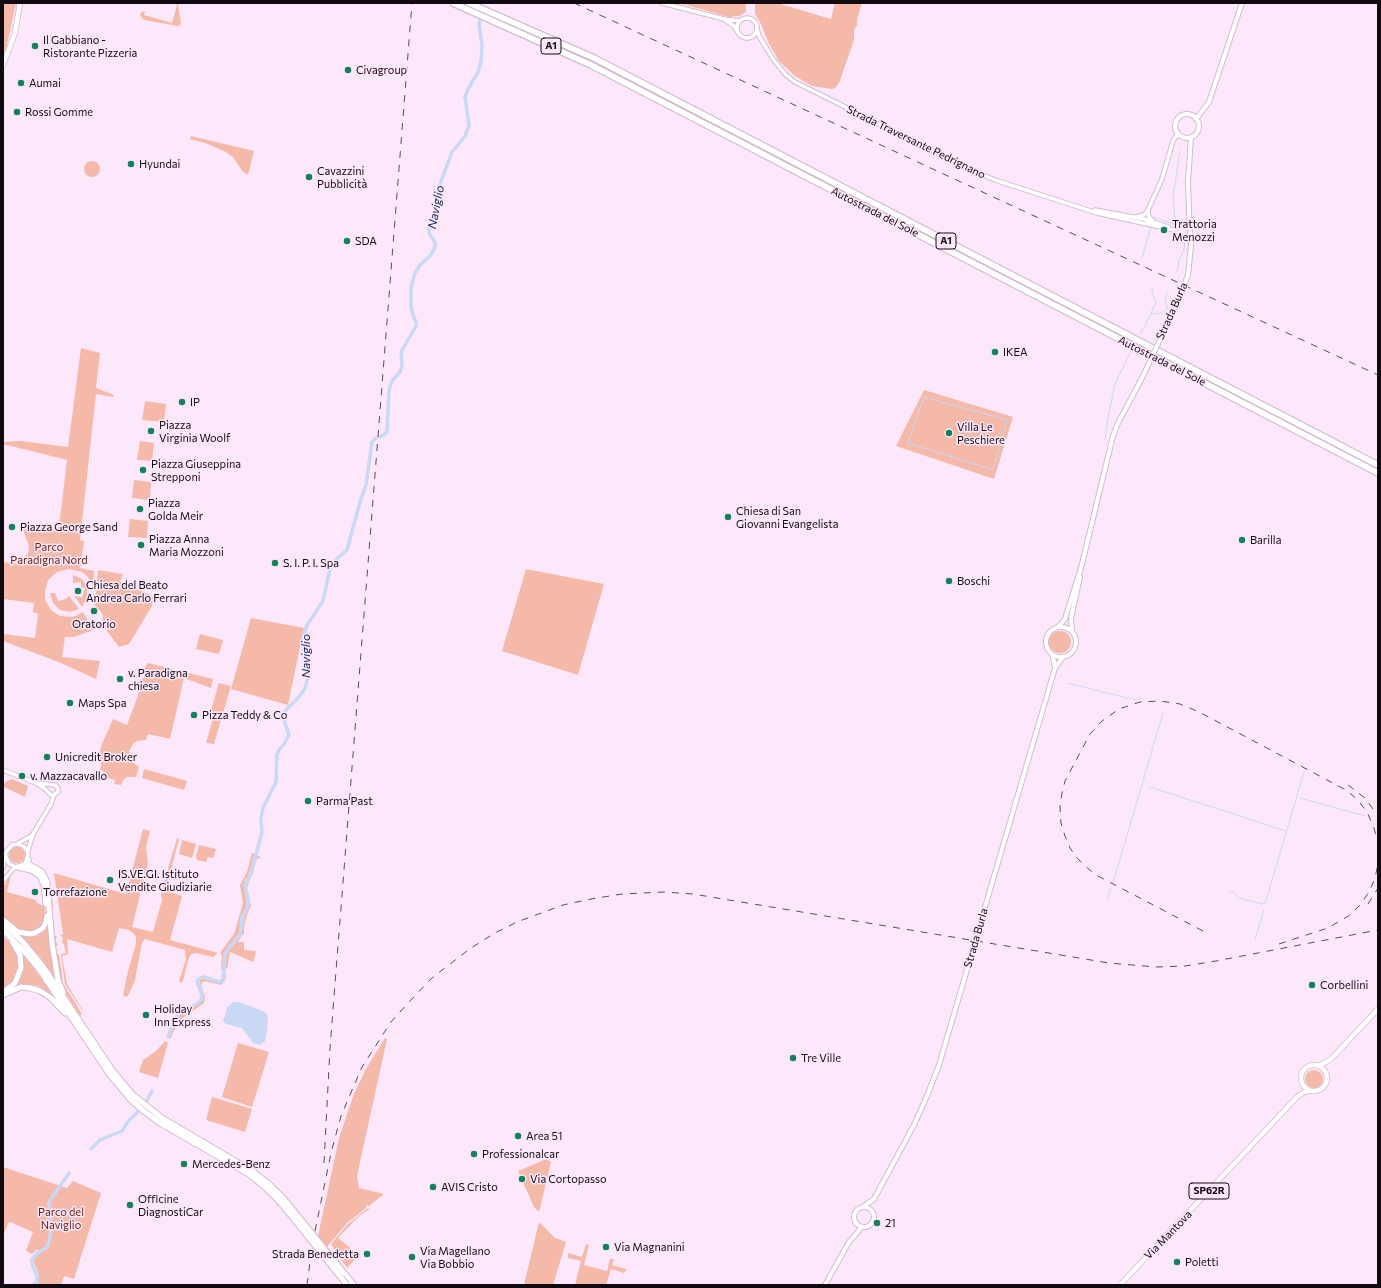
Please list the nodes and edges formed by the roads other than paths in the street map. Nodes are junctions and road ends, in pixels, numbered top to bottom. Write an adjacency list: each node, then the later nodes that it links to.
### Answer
1 (21, 3): 15 (main road)
2 (453, 3): 6 (highway, Autostrada del Sole / A1)
3 (469, 3): 6 (highway, Autostrada del Sole / A1)
4 (662, 3): 7 (street)
5 (1242, 3): 16 (main road, Strada Burla)
6 (478, 11): 9 (highway, Autostrada del Sole / A1); 9 (highway, Autostrada del Sole / A1)
7 (724, 20): 8 (street); 12 (street)
8 (739, 21): 11 (street); 12 (street)
9 (504, 22): 10 (highway, Autostrada del Sole / A1)
10 (511, 25): 25 (highway, Autostrada del Sole / A1); 26 (highway, Autostrada del Sole / A1)
11 (757, 29): 13 (street); 14 (street, Strada Traversante Pedrignano)
12 (737, 32): 13 (street)
13 (750, 38): 14 (street)
14 (763, 43): 19 (street, Strada Traversante Pedrignano)
15 (3, 64)
16 (1196, 119): 17 (main road); 18 (main road, Strada Burla)
17 (1178, 133): 18 (main road); 20 (street)
18 (1191, 137): 27 (main road, Strada Burla, bridge)
19 (1088, 209): 21 (street, Strada Traversante Pedrignano); 22 (street, Strada Traversante Pedrignano)
20 (1148, 210): 22 (street); 23 (street)
21 (1112, 216): 22 (street, Strada Traversante Pedrignano); 24 (street, Strada Traversante Pedrignano)
22 (1144, 217): 23 (street, Strada Traversante Pedrignano); 24 (street)
23 (1153, 221): 24 (street, Strada Traversante Pedrignano)
24 (1148, 224)
25 (1378, 466)
26 (1378, 473)
27 (1081, 568): 28 (main road, Strada Burla); 29 (main road, Strada Burla)
28 (1059, 626): 29 (main road); 30 (main road, Strada Burla)
29 (1072, 631): 31 (main road, Strada Burla)
30 (1052, 654): 31 (main road); 32 (main road, Strada Burla)
31 (1063, 657): 32 (main road, Strada Burla)
32 (1055, 668): 60 (main road, Strada Burla, bridge)
33 (3, 770): 34 (street)
34 (36, 783): 35 (street); 36 (street)
35 (51, 784): 36 (street); 37 (street)
36 (48, 792): 37 (street); 38 (street)
37 (54, 795): 38 (street)
38 (48, 808): 39 (street)
39 (33, 834): 40 (street); 42 (street)
40 (14, 845): 41 (street); 42 (street)
41 (6, 856): 43 (street); 44 (street)
42 (28, 856): 43 (street); 52 (highway)
43 (18, 867): 45 (street); 46 (highway)
44 (3, 868)
45 (3, 881)
46 (3, 920)
47 (3, 923): 52 (highway)
48 (3, 931): 49 (highway); 53 (highway)
49 (3, 992)
50 (3, 995): 53 (highway)
51 (1378, 1009): 54 (main road, Via Mantova / SP62R)
52 (79, 1020): 61 (highway)
53 (88, 1042): 61 (highway)
54 (1331, 1059): 55 (main road, Via Mantova / SP62R); 56 (main road, Via Mantova / SP62R)
55 (1319, 1066): 56 (main road); 57 (main road, Via Mantova / SP62R)
56 (1326, 1072): 58 (main road, Via Mantova / SP62R)
57 (1302, 1083): 58 (main road); 59 (main road, Via Mantova / SP62R)
58 (1310, 1091): 59 (main road, Via Mantova / SP62R)
59 (1297, 1097): 70 (main road, Via Mantova / SP62R)
60 (874, 1199): 62 (main road, Strada Burla); 63 (main road, Strada Burla)
61 (282, 1201): 67 (highway, bridge); 68 (highway, bridge)
62 (864, 1206): 63 (main road); 64 (main road, Strada Burla)
63 (872, 1211): 65 (main road, Strada Burla)
64 (855, 1221): 65 (main road); 66 (main road, Strada Burla)
65 (862, 1227): 66 (main road, Strada Burla)
66 (854, 1235): 69 (main road, Strada Burla)
67 (347, 1285)
68 (354, 1285)
69 (825, 1285)
70 (1120, 1285)

